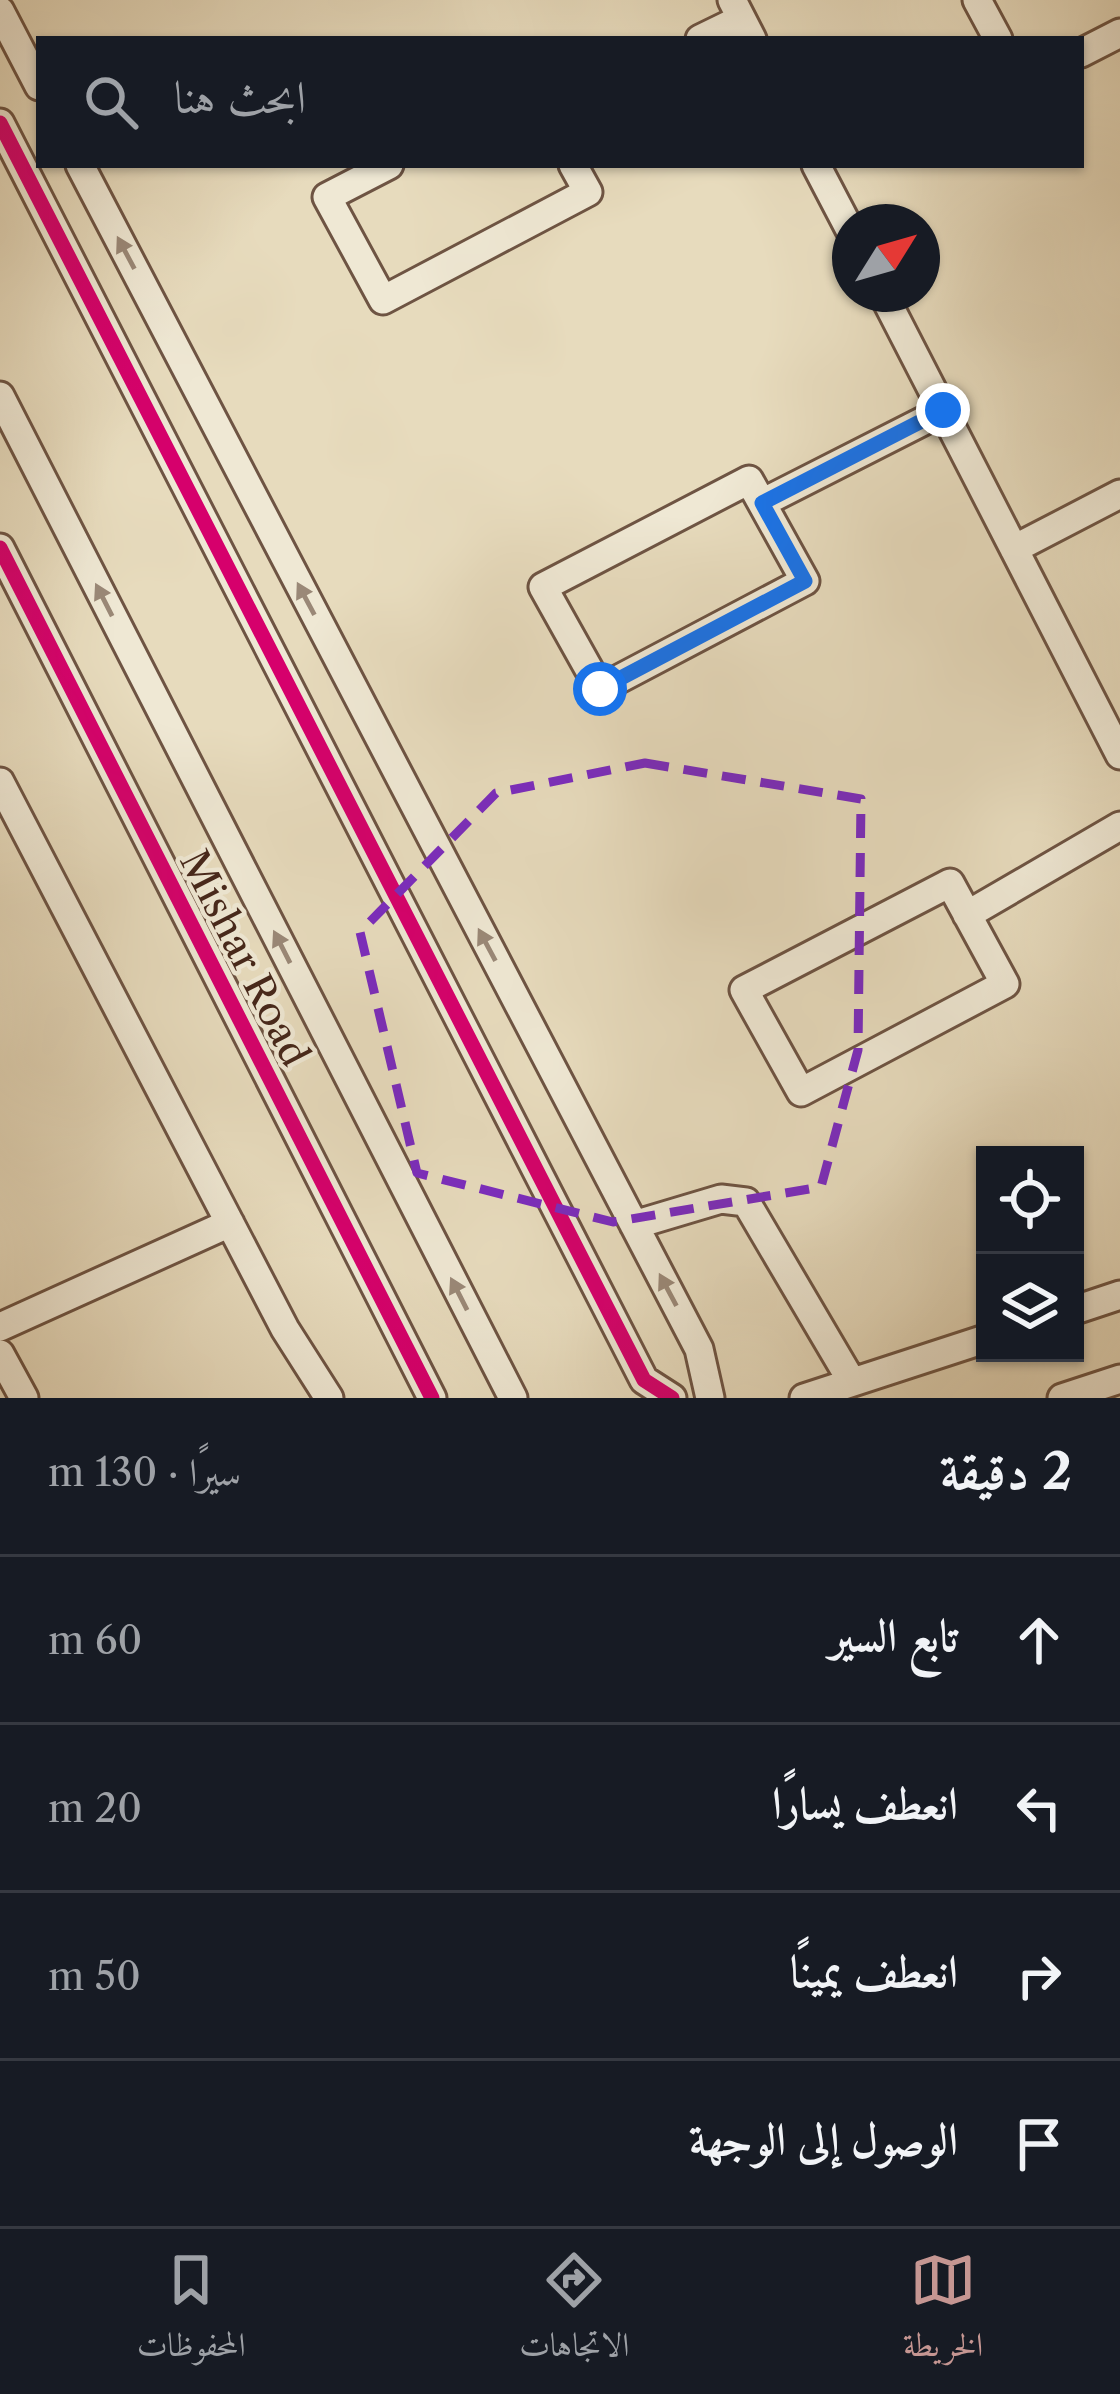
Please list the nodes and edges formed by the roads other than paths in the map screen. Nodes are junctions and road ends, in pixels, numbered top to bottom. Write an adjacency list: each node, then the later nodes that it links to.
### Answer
1 (977, 0): 6 (street)
2 (0, 11): 8 (street)
3 (742, 19): 5 (street)
4 (1120, 33): 7 (street)
5 (706, 36)
6 (996, 36)
7 (1084, 51)
8 (36, 80)
9 (0, 123): 39 (street)
10 (82, 168): 27 (street, one-way to 10)
11 (382, 168): 12 (street)
12 (575, 168)
13 (818, 168): 14 (street)
14 (836, 204)
15 (892, 312): 17 (street)
16 (0, 396): 38 (street, Mishar Road, one-way to 16)
17 (943, 410): 19 (street); 21 (street)
18 (1120, 494): 21 (street)
19 (762, 503): 19 (street)
20 (0, 548): 37 (street, Mishar Road)
21 (1014, 549): 22 (street)
22 (1120, 755)
23 (0, 782): 26 (street)
24 (1120, 826): 25 (street)
25 (967, 915): 25 (street)
26 (230, 1223): 30 (street); 36 (street)
27 (634, 1225): 34 (street); 40 (street, one-way to 27)
28 (1120, 1295): 29 (street)
29 (1084, 1307)
30 (0, 1327)
31 (976, 1342): 34 (street)
32 (0, 1354): 35 (street)
33 (1120, 1379): 42 (street)
34 (852, 1382): 41 (street)
35 (24, 1398)
36 (329, 1398)
37 (432, 1398)
38 (513, 1398)
39 (672, 1398)
40 (710, 1398)
41 (804, 1398)
42 (1062, 1398)

